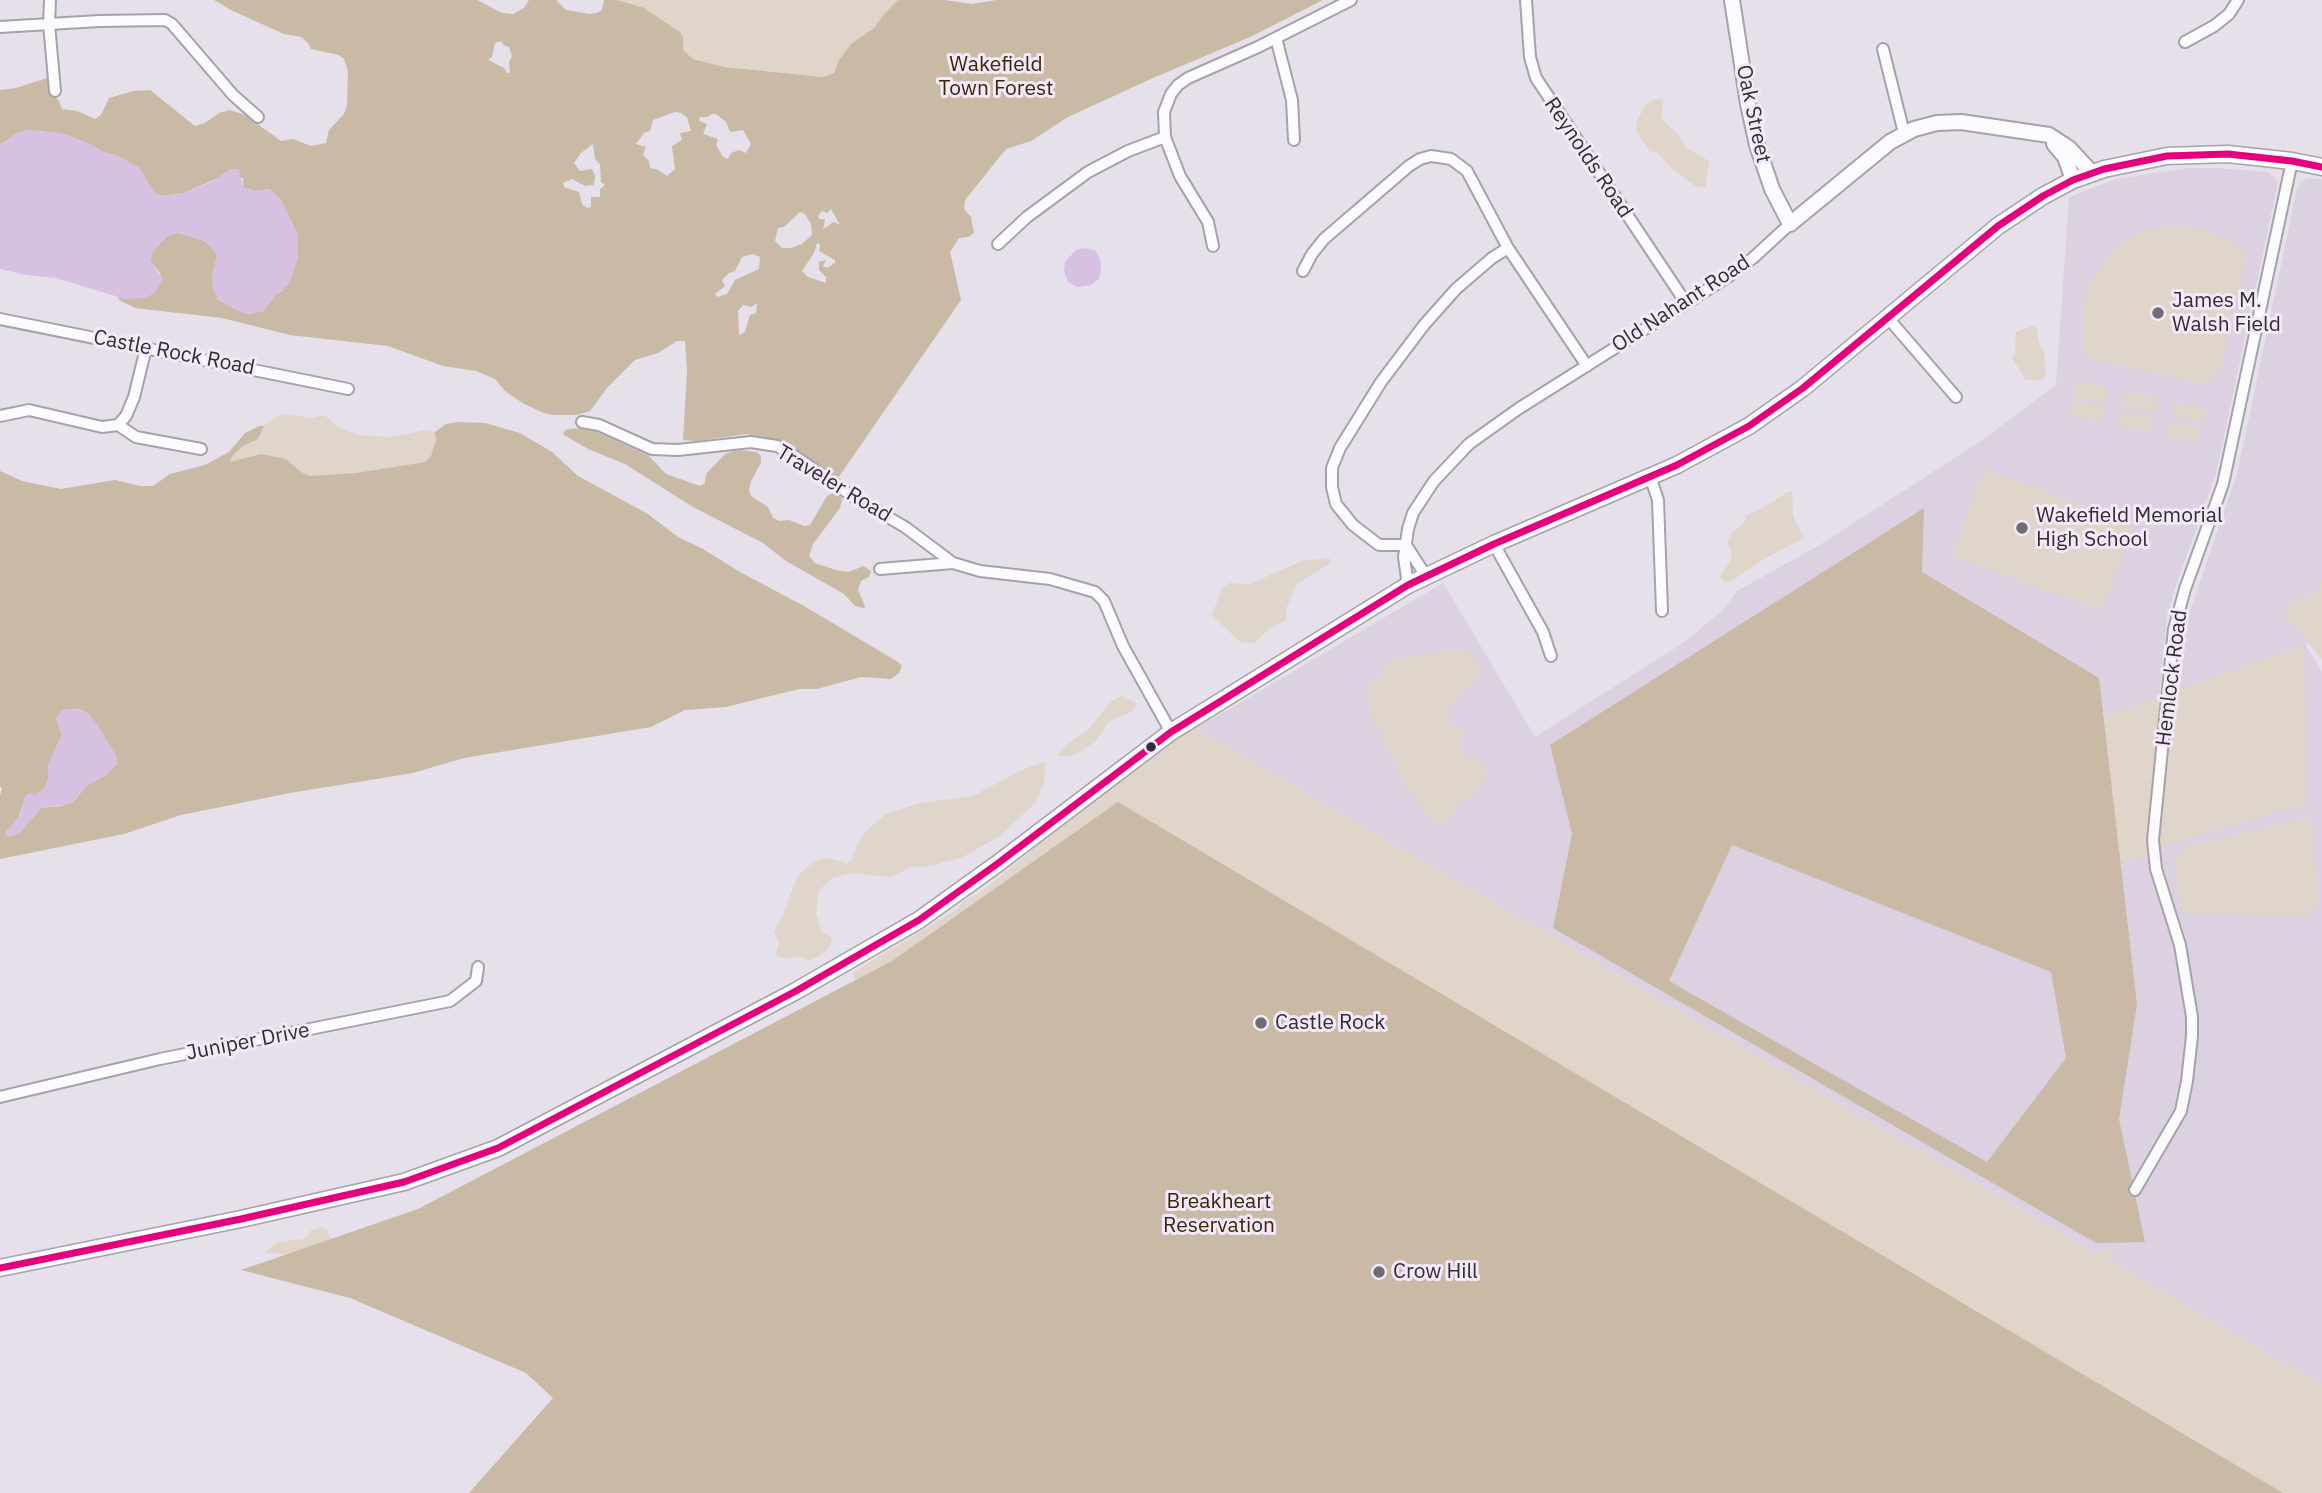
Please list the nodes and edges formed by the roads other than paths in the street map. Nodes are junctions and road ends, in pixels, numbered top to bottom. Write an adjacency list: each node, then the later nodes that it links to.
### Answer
1 (50, 0): 6 (street)
2 (1351, 0): 8 (street)
3 (1527, 0): 27 (street, Reynolds Road)
4 (1732, 0): 22 (street, Oak Street)
5 (2238, 0): 9 (street)
6 (49, 24): 7 (street); 11 (street); 12 (street)
7 (0, 27)
8 (1276, 38): 15 (street); 16 (street)
9 (2185, 42)
10 (1883, 49): 13 (street)
11 (55, 91)
12 (258, 117)
13 (1904, 133): 14 (street, Old Nahant Road); 22 (street, Old Nahant Road)
14 (2038, 134): 20 (street, Old Nahant Road); 21 (street)
15 (1165, 137): 23 (street); 24 (street)
16 (1294, 140)
17 (2322, 158): 18 (main road)
18 (2297, 162): 19 (main road); 20 (main road); 50 (street, Hemlock Road)
19 (2322, 167)
20 (2092, 173): 21 (main road)
21 (2073, 180): 28 (main road)
22 (1790, 224): 27 (street, Old Nahant Road)
23 (998, 244)
24 (1213, 246)
25 (1508, 248): 26 (street); 31 (street); 40 (street)
26 (1303, 271)
27 (1686, 303): 31 (street, Old Nahant Road)
28 (1888, 318): 33 (street); 38 (main road)
29 (0, 320): 30 (street, Castle Rock Road)
30 (146, 348): 32 (street, Castle Rock Road); 36 (street)
31 (1587, 366): 40 (street, Old Nahant Road)
32 (348, 389)
33 (1956, 397)
34 (0, 416): 36 (street)
35 (582, 422): 41 (street, Traveler Road)
36 (118, 425): 37 (street)
37 (201, 449)
38 (1650, 476): 39 (main road); 45 (street)
39 (1494, 544): 43 (main road); 46 (street)
40 (1406, 545): 43 (street); 44 (street, Old Nahant Road)
41 (954, 563): 42 (street); 47 (street)
42 (880, 569)
43 (1426, 576): 44 (main road)
44 (1408, 585): 47 (main road)
45 (1662, 611)
46 (1551, 656)
47 (1171, 732): 51 (main road)
48 (478, 967): 49 (street, Juniper Drive)
49 (0, 1097)
50 (2135, 1190)
51 (0, 1268)

